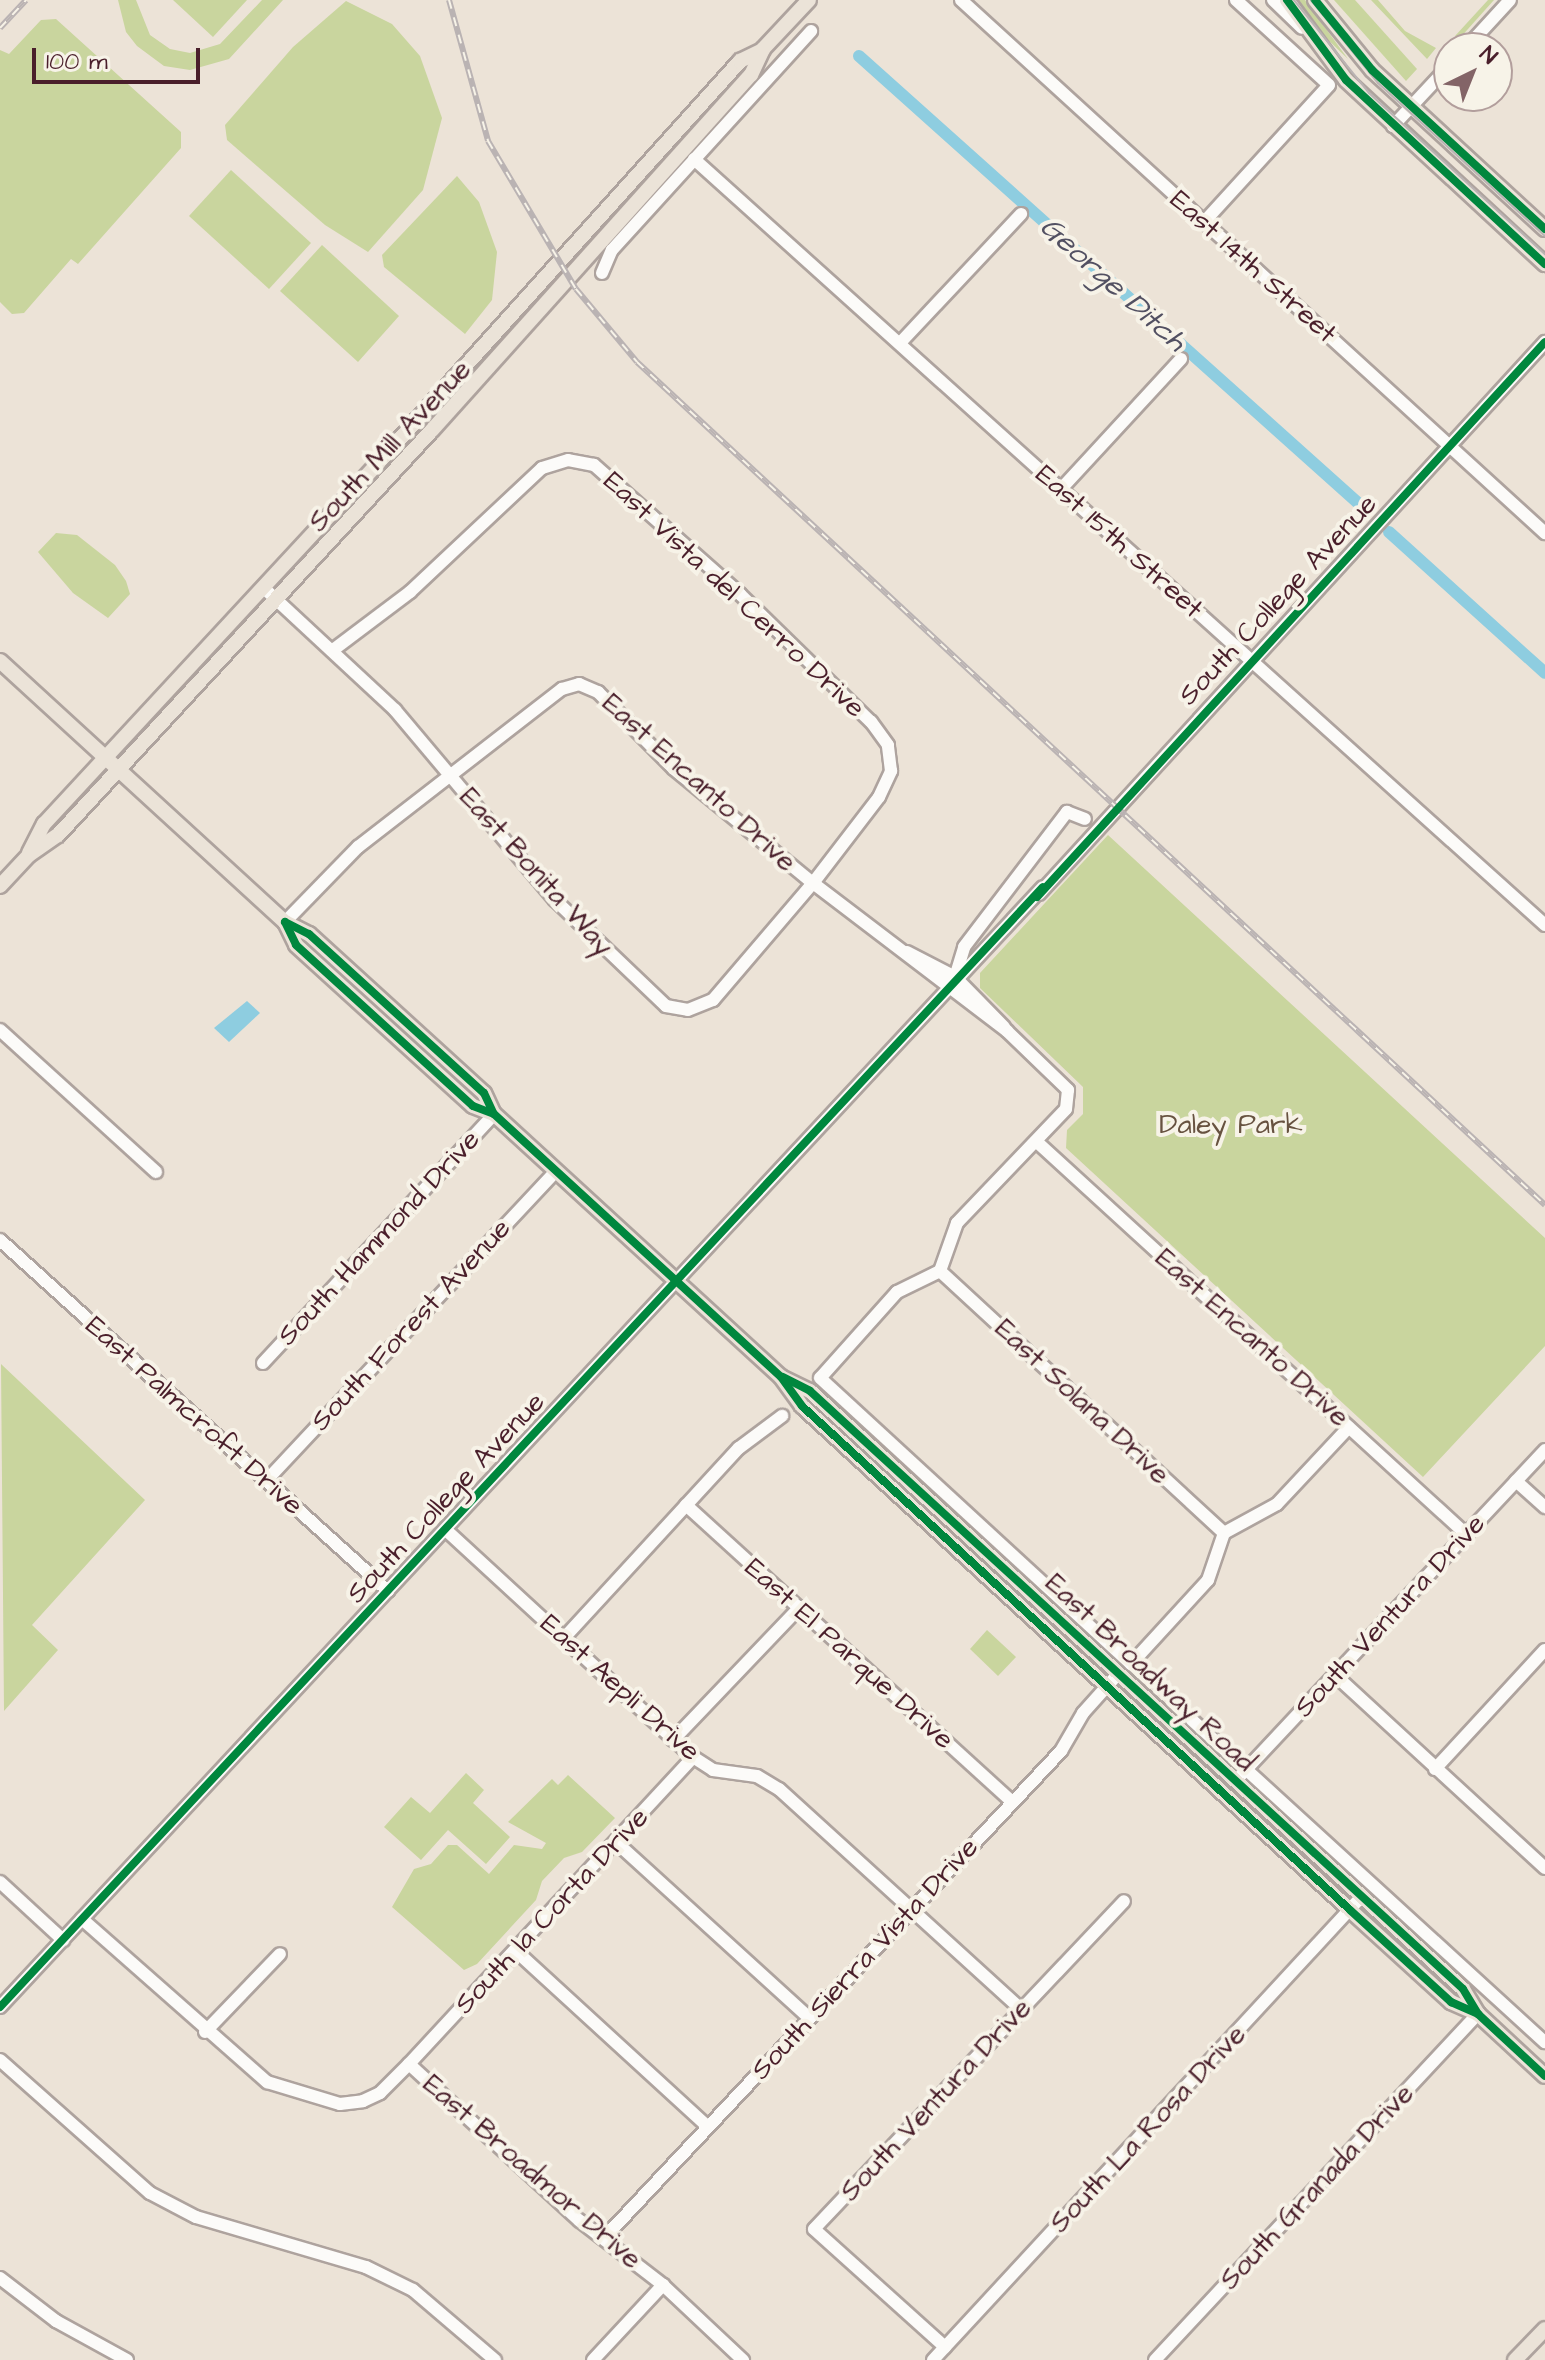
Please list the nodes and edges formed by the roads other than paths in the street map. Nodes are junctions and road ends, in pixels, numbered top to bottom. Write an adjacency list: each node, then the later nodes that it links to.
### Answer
1 (809, 0): 11 (main road, South Mill Avenue)
2 (961, 0): 17 (street, East 14th Street)
3 (1236, 0): 17 (street)
4 (1273, 0): 10 (street)
5 (1287, 0): 10 (main road)
6 (1315, 0): 13 (main road)
7 (1510, 0): 9 (street)
8 (811, 31): 15 (street)
9 (1481, 32)
10 (1312, 38): 14 (main road)
11 (763, 49): 27 (main road, South Mill Avenue); 31 (main road, South Mill Avenue)
12 (1433, 84): 13 (street)
13 (1412, 107): 14 (street); 18 (main road)
14 (1393, 126): 19 (main road)
15 (694, 159): 20 (street); 22 (street, East 15th Street)
16 (1021, 214): 22 (street)
17 (1204, 222): 24 (street, East 14th Street)
18 (1545, 229)
19 (1545, 264)
20 (602, 273)
21 (1545, 342): 24 (street, South College Avenue)
22 (900, 343): 25 (street, East 15th Street)
23 (1181, 359): 25 (street)
24 (1451, 447): 26 (street, East 14th Street); 30 (street, South College Avenue)
25 (1061, 489): 30 (street, East 15th Street)
26 (1545, 533)
27 (271, 594): 28 (street, East Bonita Way); 32 (main road, South Mill Avenue)
28 (333, 650): 33 (street, East Bonita Way); 36 (street, East Vista del Cerro Drive)
29 (0, 661): 31 (main road, East Broadway Road)
30 (1251, 662): 39 (street, East 15th Street); 40 (street, South College Avenue)
31 (105, 758): 32 (main road, East Broadway Road); 35 (main road, South Mill Avenue)
32 (118, 770): 35 (main road, South Mill Avenue); 38 (main road, East Broadway Road)
33 (450, 776): 36 (street, East Encanto Drive); 36 (street, East Bonita Way); 38 (street)
34 (1085, 819): 40 (street)
35 (29, 855): 37 (main road, South Mill Avenue)
36 (813, 883): 40 (street, East Encanto Drive)
37 (0, 886)
38 (285, 922): 42 (main road, East Broadway Road)
39 (1545, 925)
40 (955, 983): 43 (street, East Encanto Drive); 48 (street, South College Avenue)
41 (0, 1030): 45 (street)
42 (494, 1114): 44 (main road, East Broadway Road); 49 (street, South Hammond Drive)
43 (1037, 1142): 47 (street); 52 (street, East Encanto Drive)
44 (556, 1171): 48 (main road, East Broadway Road); 54 (street, South Forest Avenue)
45 (156, 1172)
46 (0, 1240): 54 (street, East Palmcroft Drive)
47 (940, 1271): 59 (street, East Solana Drive); 59 (street)
48 (678, 1282): 50 (main road, East Broadway Road); 58 (street, South College Avenue)
49 (263, 1363)
50 (781, 1377): 65 (main road, East Broadway Road); 67 (main road, East Broadway Road)
51 (782, 1416): 56 (street)
52 (1349, 1427): 59 (street); 60 (street, East Encanto Drive)
53 (1545, 1450): 55 (street, South Ventura Drive)
54 (266, 1481): 61 (street, East Palmcroft Drive)
55 (1516, 1481): 57 (street); 60 (street, South Ventura Drive)
56 (686, 1505): 62 (street, East El Parque Drive); 63 (street)
57 (1545, 1507)
58 (446, 1530): 61 (street, South College Avenue); 63 (street, East Aepli Drive)
59 (1224, 1533)
60 (1467, 1535): 66 (street, South Ventura Drive)
61 (388, 1591): 82 (street, South College Avenue)
62 (800, 1607): 69 (street); 74 (street, East El Parque Drive)
63 (564, 1638): 69 (street, East Aepli Drive)
64 (1545, 1650): 71 (street)
65 (1118, 1674): 67 (street, South Sierra Vista Drive); 73 (main road, East Broadway Road)
66 (1335, 1675): 71 (street); 72 (street, South Ventura Drive)
67 (1107, 1686): 74 (street, South Sierra Vista Drive); 81 (main road, East Broadway Road)
68 (1192, 1720): 72 (street)
69 (673, 1740): 70 (street, East Aepli Drive)
70 (693, 1757): 75 (street, South la Corta Drive); 80 (street, East Aepli Drive)
71 (1435, 1769): 76 (street)
72 (1246, 1770): 73 (street, South Ventura Drive); 91 (street)
73 (1235, 1781): 78 (main road, East Broadway Road)
74 (1012, 1802): 80 (street, South Sierra Vista Drive)
75 (617, 1843): 84 (street, South la Corta Drive); 89 (street)
76 (1545, 1868)
77 (0, 1882): 83 (street)
78 (1362, 1896): 81 (street, South La Rosa Drive); 88 (main road, East Broadway Road)
79 (1124, 1901): 87 (street, South Ventura Drive)
80 (910, 1910): 87 (street, East Aepli Drive); 89 (street, South Sierra Vista Drive)
81 (1350, 1910): 88 (main road, East Broadway Road); 100 (street, South La Rosa Drive)
82 (82, 1919): 83 (street, South College Avenue); 90 (street, East Broadmor Drive)
83 (63, 1940): 86 (street, South College Avenue)
84 (516, 1951): 93 (street, South la Corta Drive); 95 (street)
85 (280, 1954): 90 (street)
86 (0, 2007)
87 (1022, 2010): 100 (street, South Ventura Drive)
88 (1478, 2014): 94 (main road, East Broadway Road); 106 (street, South Granada Drive)
89 (809, 2018): 95 (street, South Sierra Vista Drive)
90 (205, 2032): 93 (street, East Broadmor Drive)
91 (1545, 2042)
92 (0, 2060): 102 (street)
93 (409, 2064): 96 (street, East Broadmor Drive)
94 (1545, 2076)
95 (708, 2127): 96 (street, South Sierra Vista Drive)
96 (604, 2238): 98 (street, East Broadmor Drive)
97 (0, 2278): 101 (street)
98 (663, 2285): 103 (street); 104 (street, East Broadmor Drive)
99 (1545, 2329): 107 (main road)
100 (945, 2347): 105 (street, South La Rosa Drive)
101 (127, 2360)
102 (495, 2360)
103 (593, 2360)
104 (743, 2360)
105 (933, 2360)
106 (1155, 2360)
107 (1515, 2360)

